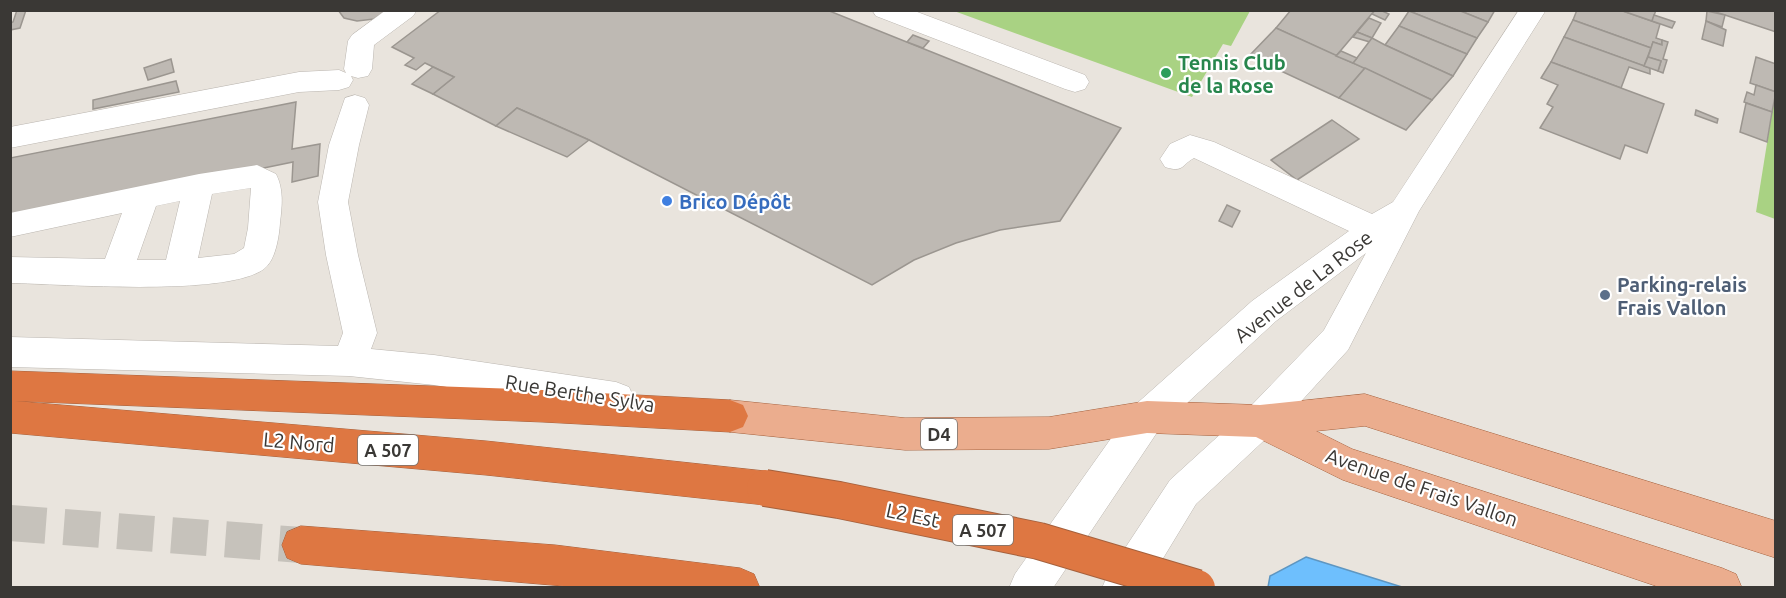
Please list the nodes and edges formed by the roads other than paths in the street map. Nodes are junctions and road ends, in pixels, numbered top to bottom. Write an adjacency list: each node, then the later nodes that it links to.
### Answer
1 (404, 10): 5 (street)
2 (885, 10): 4 (street)
3 (1533, 10): 10 (street, Avenue de La Rose)
4 (1075, 82)
5 (351, 85): 6 (street); 17 (street)
6 (10, 138)
7 (1175, 159): 12 (street)
8 (199, 185): 9 (street); 15 (street); 15 (street)
9 (144, 197): 11 (street); 14 (street)
10 (1407, 205): 12 (street, Avenue de La Rose); 22 (street, Avenue de La Rose)
11 (10, 225)
12 (1375, 230): 21 (street, Avenue de La Rose)
13 (10, 270): 14 (street)
14 (116, 272): 15 (street)
15 (179, 272)
16 (10, 352): 17 (street, Rue Berthe Sylva / D4)
17 (349, 361): 19 (street, Rue Berthe Sylva / D4)
18 (10, 386): 19 (highway)
19 (730, 416): 21 (main road, Rue Berthe Sylva / D4)
20 (10, 417): 23 (highway, L2 Nord / A 507)
21 (1147, 417): 22 (main road, D4); 29 (street, Avenue de La Rose)
22 (1260, 421): 24 (main road); 30 (street, Avenue de La Rose); 32 (main road, Avenue de Frais Vallon)
23 (765, 488): 31 (highway, L2 Est / A 507, bridge)
24 (1776, 540)
25 (301, 545): 26 (highway)
26 (627, 572): 27 (highway); 28 (highway)
27 (685, 588)
28 (740, 588)
29 (1029, 588)
30 (1122, 588)
31 (1197, 588)
32 (1722, 588)

